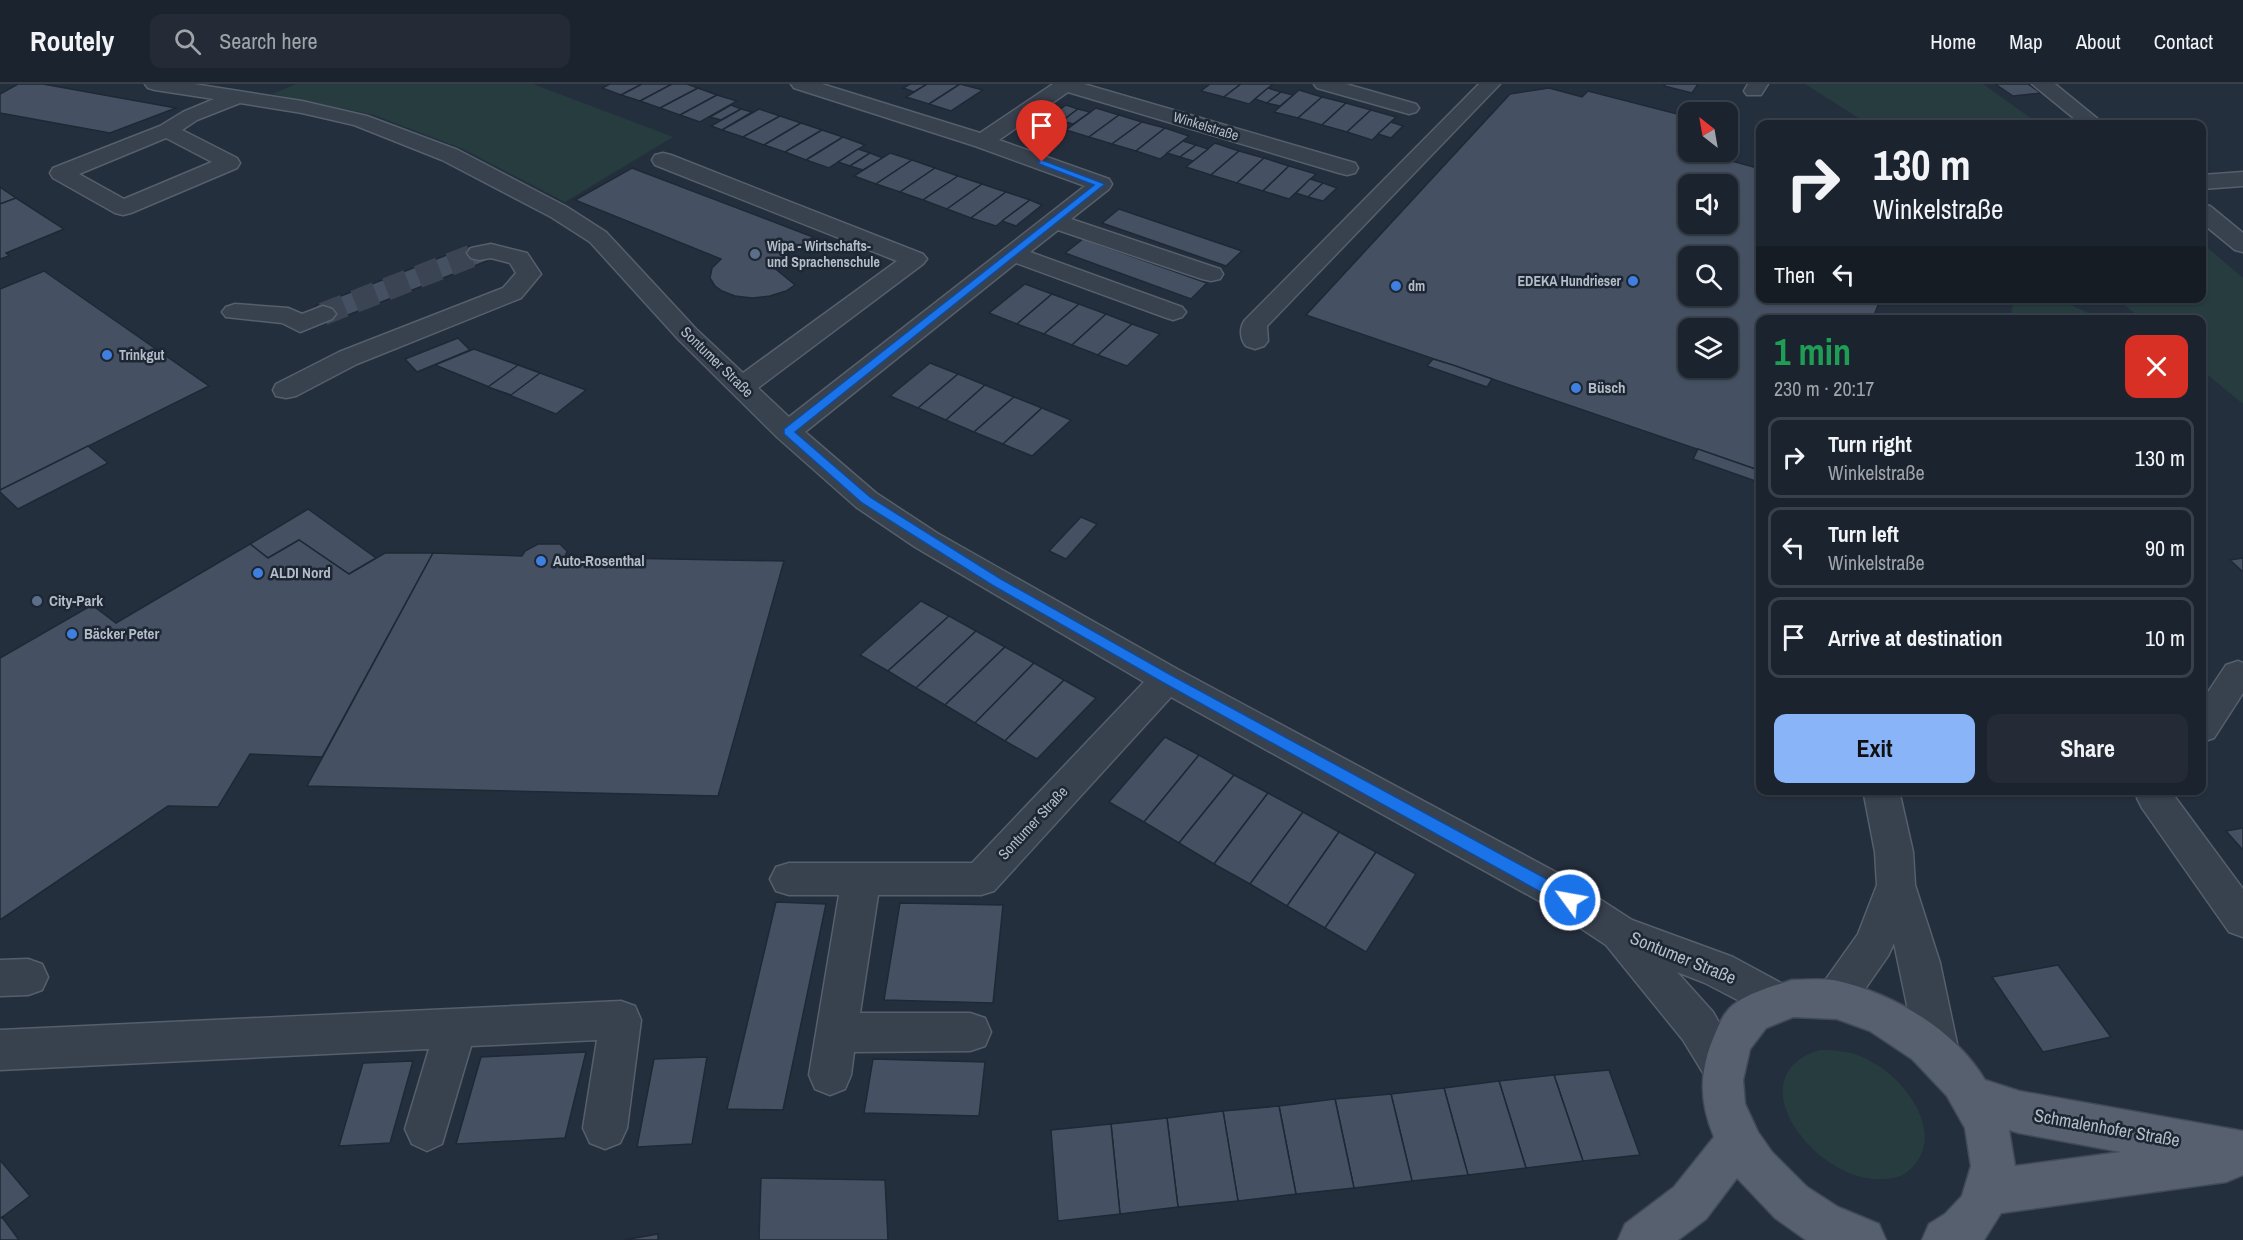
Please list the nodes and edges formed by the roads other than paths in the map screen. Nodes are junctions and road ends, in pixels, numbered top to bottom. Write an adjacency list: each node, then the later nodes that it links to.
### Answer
1 (155, 84): 8 (street, Sontumer Straße)
2 (282, 84): 8 (street)
3 (801, 84): 12 (street)
4 (1066, 84): 12 (street, Winkelstraße); 14 (street, Winkelstraße)
5 (1324, 84): 9 (street)
6 (1490, 84): 26 (street)
7 (2042, 84): 10 (street)
8 (241, 99): 11 (street); 27 (street, Sontumer Straße)
9 (1409, 108)
10 (2088, 120)
11 (166, 130): 11 (street)
12 (983, 141): 18 (street)
13 (663, 160): 27 (street)
14 (1347, 168)
15 (2243, 179): 16 (street)
16 (2206, 182)
17 (2208, 216): 19 (street)
18 (1055, 221): 21 (street); 22 (street)
19 (2243, 245)
20 (479, 253): 28 (street)
21 (1013, 254): 24 (street); 29 (street)
22 (1211, 274)
23 (235, 312): 25 (street)
24 (1173, 312)
25 (323, 314)
26 (1255, 341)
27 (742, 387): 29 (street, Sontumer Straße)
28 (286, 390)
29 (788, 432): 31 (street, Sontumer Straße)
30 (2238, 674): 32 (street)
31 (1167, 679): 36 (street, Sontumer Straße); 39 (street, Sontumer Straße)
32 (2206, 722)
33 (1882, 795): 37 (street)
34 (2157, 795): 38 (street)
35 (789, 879): 36 (street, Sontumer Straße)
36 (861, 879): 44 (street)
37 (1896, 885): 40 (street); 46 (street)
38 (2243, 920)
39 (1618, 932): 41 (street, Sontumer Straße); 47 (street, Sontumer Straße)
40 (1835, 999): 41 (main road); 46 (main road)
41 (1778, 1002): 47 (main road)
42 (456, 1028): 45 (street); 50 (street); 51 (street)
43 (970, 1032): 44 (street)
44 (837, 1033): 48 (street)
45 (0, 1050)
46 (1938, 1053): 49 (main road)
47 (1723, 1067): 52 (main road)
48 (830, 1075)
49 (1973, 1097): 53 (main road, Schmalenhofer Straße); 55 (main road)
50 (605, 1128)
51 (427, 1129)
52 (1739, 1141): 56 (main road); 57 (main road)
53 (2243, 1153)
54 (2243, 1158): 55 (main road, Schmalenhofer Straße)
55 (1990, 1192): 58 (main road)
56 (1838, 1238)
57 (1641, 1240)
58 (1945, 1240)

